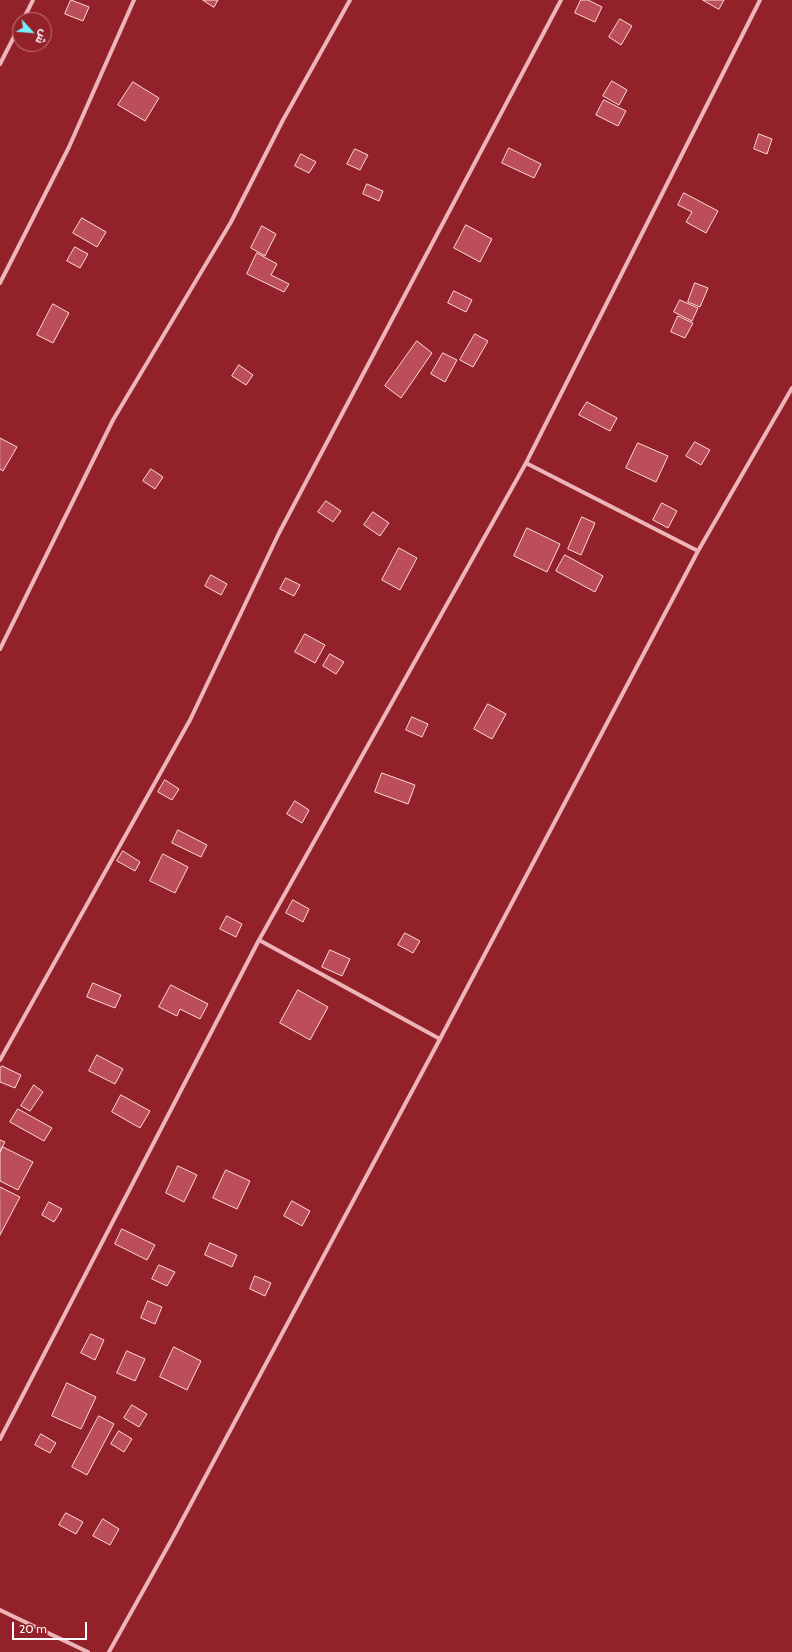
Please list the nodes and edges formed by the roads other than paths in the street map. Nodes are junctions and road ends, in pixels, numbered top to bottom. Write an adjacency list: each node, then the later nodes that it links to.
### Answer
1 (33, 0): 6 (street)
2 (134, 0): 9 (street)
3 (350, 0): 13 (street)
4 (561, 0): 16 (street)
5 (760, 0): 11 (street)
6 (27, 12)
7 (12, 41): 8 (street)
8 (0, 64)
9 (0, 283)
10 (792, 388): 12 (street)
11 (526, 463): 12 (street); 14 (street)
12 (698, 551): 15 (street)
13 (0, 649)
14 (259, 940): 15 (street); 17 (street)
15 (440, 1039): 20 (street)
16 (0, 1060)
17 (0, 1439)
18 (0, 1610): 19 (street)
19 (88, 1652)
20 (109, 1652)

